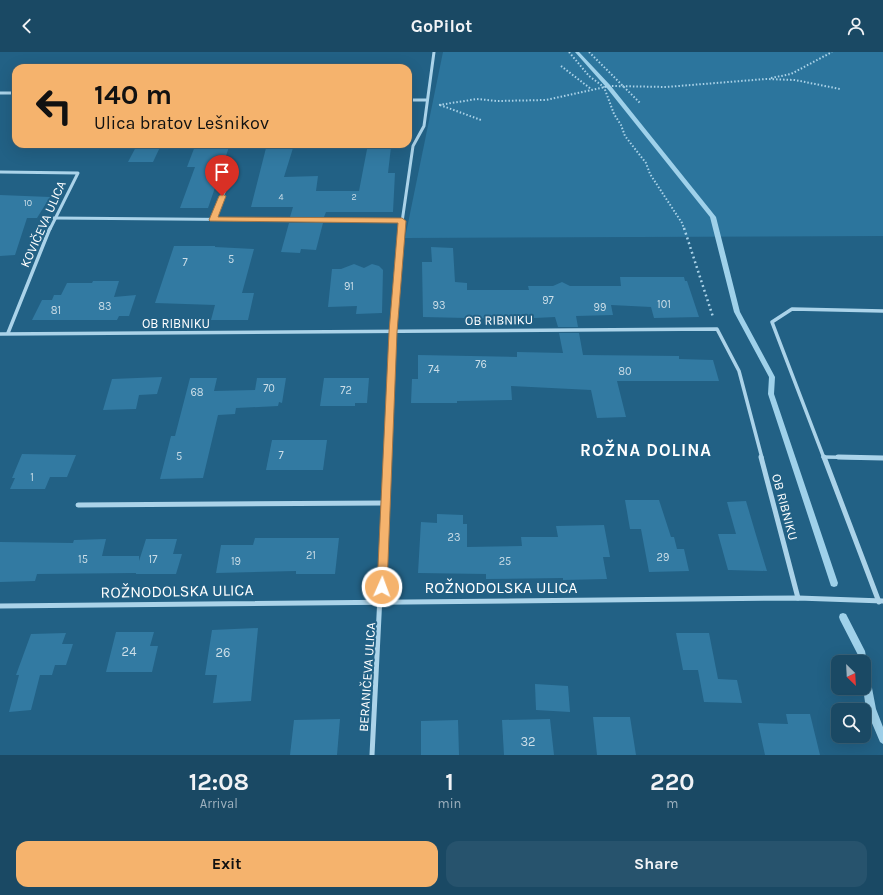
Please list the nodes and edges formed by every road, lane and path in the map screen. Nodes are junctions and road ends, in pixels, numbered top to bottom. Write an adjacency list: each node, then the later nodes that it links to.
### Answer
1 (434, 52): 14 (street, BERANIČEVA ULICA)
2 (569, 52): 7 (path)
3 (589, 52): 8 (path)
4 (832, 52): 6 (path)
5 (561, 66): 10 (path)
6 (766, 78): 8 (path); 9 (path)
7 (605, 86): 8 (path); 10 (path); 24 (path)
8 (624, 86): 15 (path)
9 (840, 89)
10 (592, 90): 16 (path)
11 (0, 93): 12 (street)
12 (12, 93)
13 (412, 100): 14 (street)
14 (426, 102): 16 (path); 22 (street, BERANIČEVA ULICA)
15 (640, 103)
16 (439, 105): 17 (path)
17 (481, 120)
18 (0, 172): 20 (street, KOVIČEVA ULICA)
19 (232, 173): 21 (street)
20 (54, 218): 21 (street); 26 (street, KOVIČEVA ULICA)
21 (213, 220): 22 (street)
22 (402, 221): 25 (street, BERANIČEVA ULICA)
23 (883, 311): 28 (street)
24 (717, 329): 25 (street, OB RIBNIKU); 32 (street, OB RIBNIKU)
25 (393, 332): 26 (street, OB RIBNIKU); 30 (street, BERANIČEVA ULICA)
26 (8, 333): 27 (street, OB RIBNIKU)
27 (0, 334)
28 (823, 457): 29 (street); 34 (street)
29 (883, 458)
30 (385, 503): 31 (street); 33 (street, BERANIČEVA ULICA)
31 (78, 505)
32 (798, 598): 33 (street, ROŽNODOLSKA ULICA); 34 (street, ROŽNODOLSKA ULICA)
33 (381, 601): 35 (street, ROŽNODOLSKA ULICA); 36 (street, BERANIČEVA ULICA)
34 (881, 602)
35 (0, 606)
36 (372, 755)

